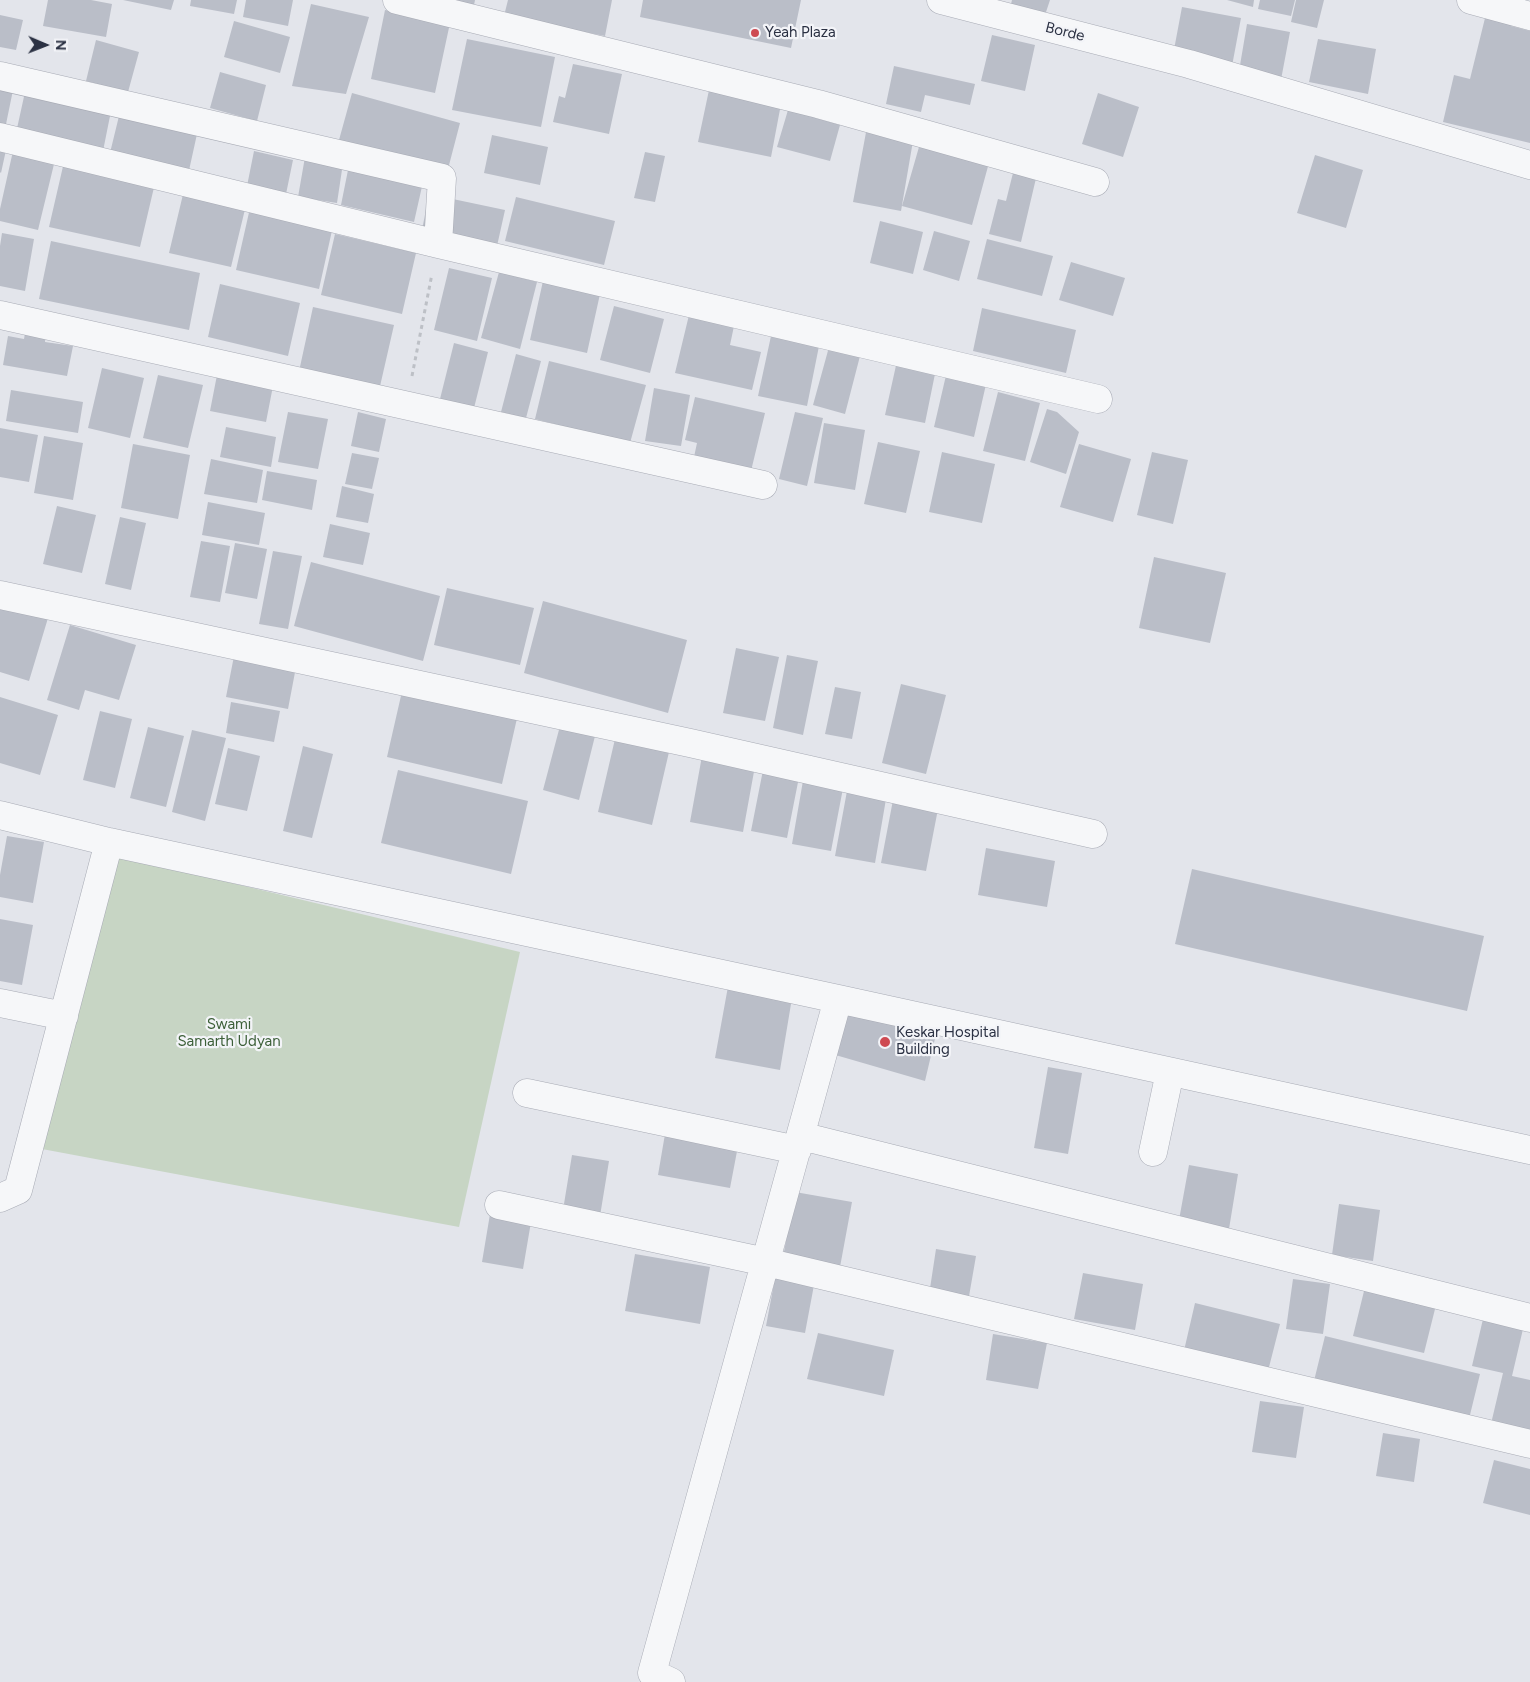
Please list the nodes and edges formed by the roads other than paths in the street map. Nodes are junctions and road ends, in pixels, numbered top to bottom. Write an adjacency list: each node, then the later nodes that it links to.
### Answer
1 (397, 0): 8 (street)
2 (941, 0): 7 (street, Borde)
3 (1471, 0): 4 (street)
4 (1530, 16)
5 (0, 76): 9 (street)
6 (0, 137): 9 (street)
7 (1530, 165)
8 (1095, 182)
9 (438, 244): 11 (street)
10 (0, 315): 12 (street)
11 (1098, 399)
12 (763, 486)
13 (0, 595): 15 (street)
14 (0, 815): 16 (street)
15 (1094, 834)
16 (109, 842): 17 (street); 19 (street)
17 (838, 1000): 20 (street); 22 (street)
18 (0, 1003): 19 (street)
19 (64, 1016): 25 (street)
20 (1170, 1072): 23 (street); 24 (street)
21 (527, 1093): 22 (street)
22 (799, 1143): 27 (street); 28 (street)
23 (1530, 1150)
24 (1153, 1152)
25 (6, 1192)
26 (499, 1205): 27 (street)
27 (766, 1262): 29 (street); 30 (street)
28 (1530, 1318)
29 (1530, 1444)
30 (672, 1682)

